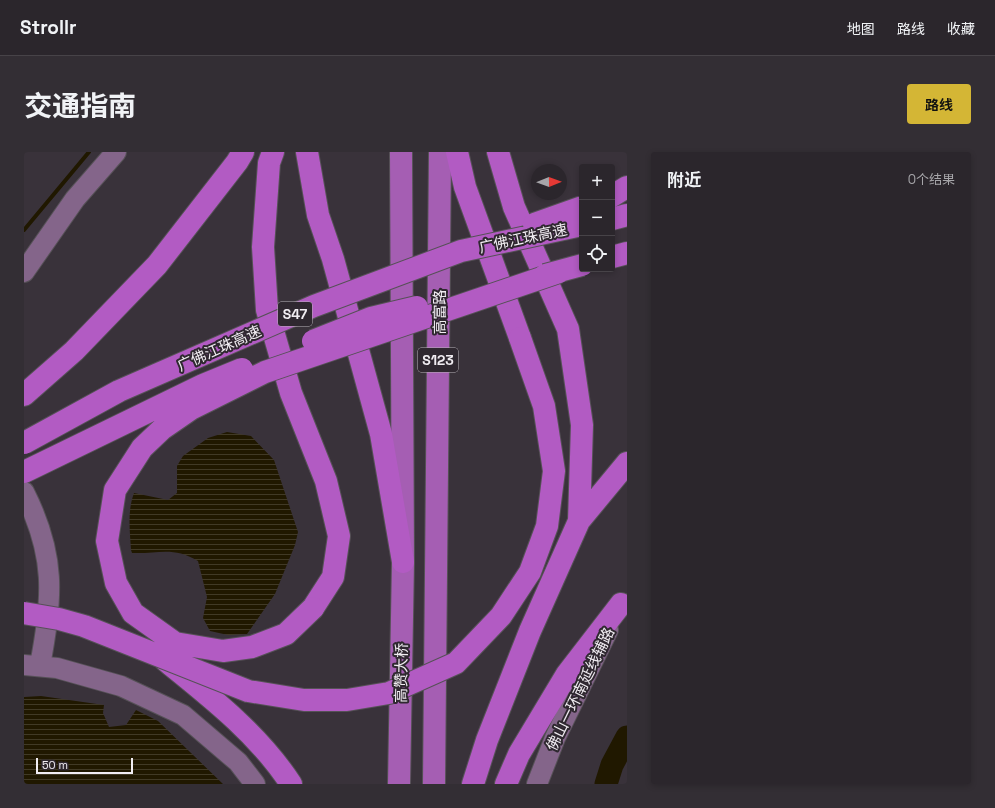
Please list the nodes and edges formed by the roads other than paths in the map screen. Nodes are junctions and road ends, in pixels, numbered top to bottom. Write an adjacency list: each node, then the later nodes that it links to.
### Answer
1 (116, 152): 19 (main road)
2 (273, 152): 20 (highway, bridge)
3 (307, 152): 27 (highway)
4 (402, 152): 27 (highway, S123)
5 (440, 152): 35 (highway, 高富路 / S123)
6 (457, 152): 30 (highway, bridge)
7 (498, 152): 26 (highway)
8 (240, 157): 21 (highway)
9 (627, 188): 10 (highway)
10 (615, 194)
11 (579, 208): 15 (highway, bridge)
12 (627, 215): 13 (highway)
13 (615, 218)
14 (579, 226): 15 (highway, 广佛江珠高速 / S47, bridge)
15 (462, 251): 22 (highway, 广佛江珠高速 / S47, bridge)
16 (627, 253): 17 (highway)
17 (615, 256)
18 (579, 266): 20 (highway, 广佛江珠高速 / S47, bridge)
19 (24, 272)
20 (560, 272): 24 (highway, 广佛江珠高速 / S47, bridge)
21 (24, 395)
22 (24, 443)
23 (627, 463): 26 (highway)
24 (24, 472)
25 (24, 492): 31 (main road)
26 (579, 521): 36 (highway)
27 (403, 562): 34 (highway, 高赞大桥 / S123)
28 (624, 600): 37 (highway); 38 (main road, 佛山一环南延线辅路)
29 (24, 613): 30 (highway, bridge)
30 (158, 654): 33 (highway, bridge)
31 (32, 665): 32 (main road)
32 (255, 784)
33 (291, 784)
34 (399, 784)
35 (434, 784)
36 (473, 784)
37 (506, 784)
38 (537, 784)

